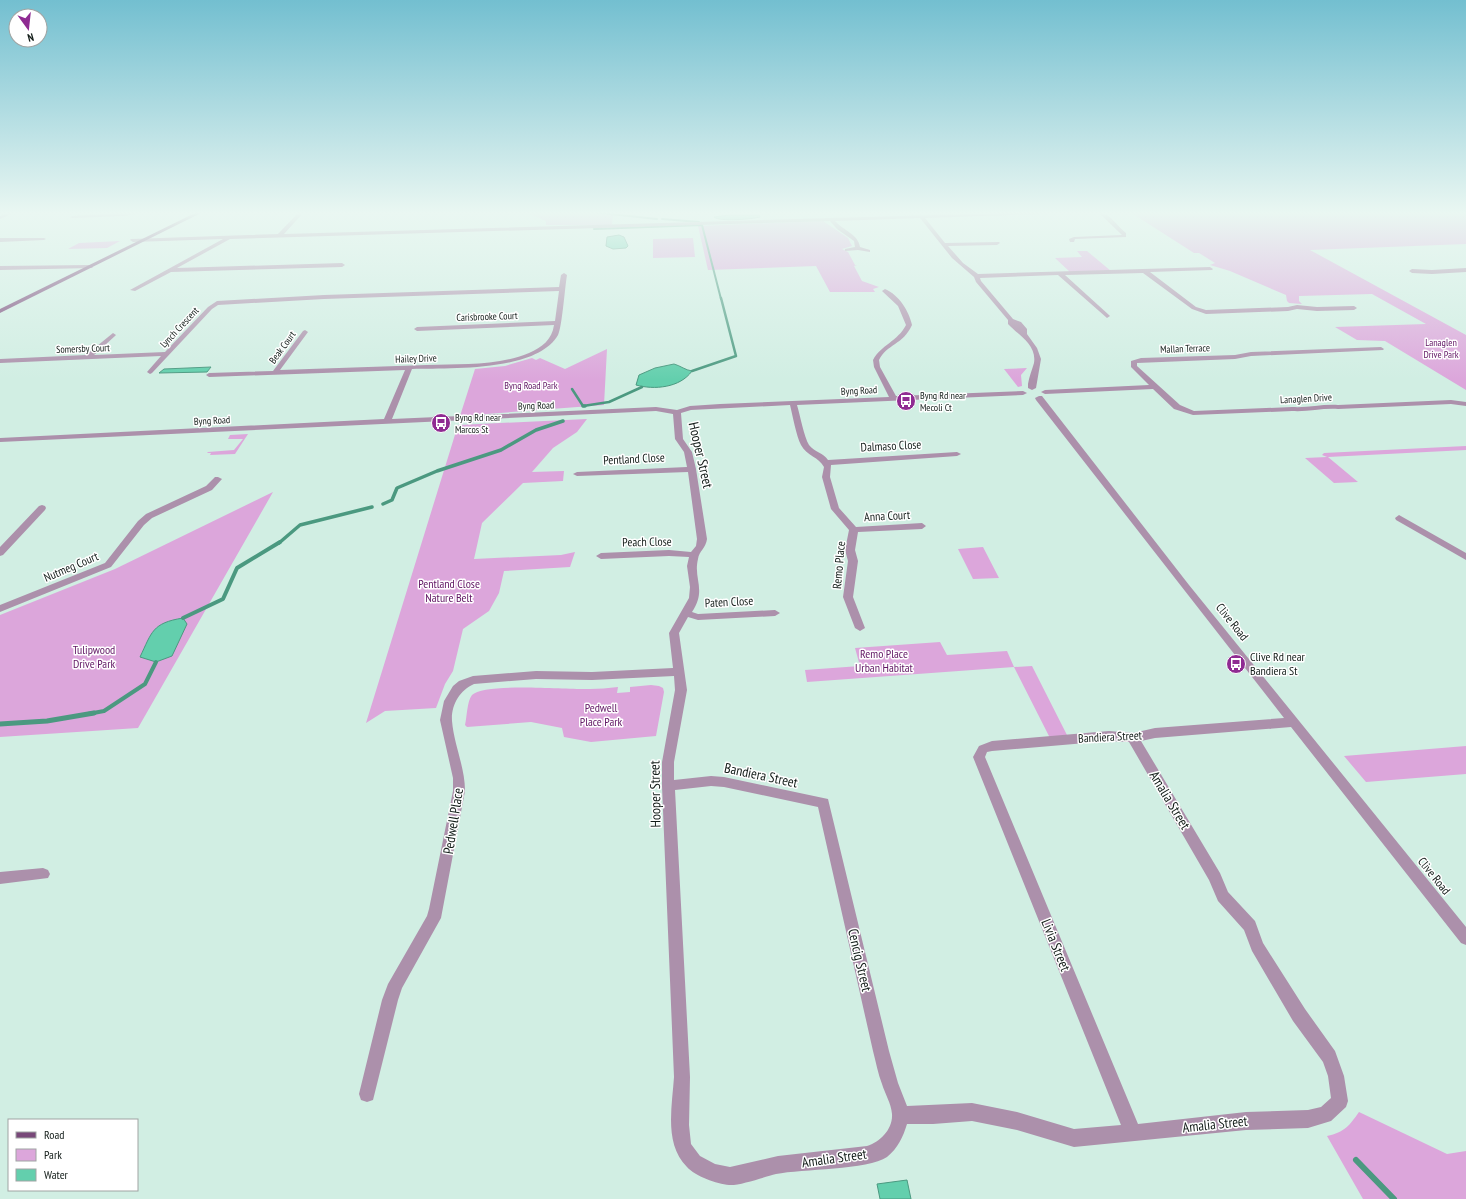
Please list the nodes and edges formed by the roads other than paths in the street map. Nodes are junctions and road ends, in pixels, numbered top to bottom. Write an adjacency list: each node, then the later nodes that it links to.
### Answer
1 (76, 268): 17 (main road)
2 (88, 268): 19 (main road)
3 (175, 268): 7 (street)
4 (241, 268): 7 (street)
5 (966, 268): 13 (street)
6 (1210, 269): 8 (street)
7 (171, 270): 14 (street)
8 (1144, 270): 11 (street); 18 (street)
9 (1466, 270): 10 (street)
10 (1412, 271)
11 (1058, 273): 13 (street); 20 (street)
12 (564, 275): 15 (street, Hailey Drive)
13 (977, 276): 34 (street)
14 (133, 290)
15 (562, 290): 21 (street, Hailey Drive); 26 (street, Lynch Crescent)
16 (885, 291): 37 (street)
17 (0, 305)
18 (1354, 308)
19 (0, 311)
20 (1107, 316)
21 (557, 324): 22 (street, Carisbrooke Court); 29 (street, Hailey Drive)
22 (417, 329)
23 (304, 332): 31 (street, Beak Court)
24 (113, 335): 27 (street)
25 (1381, 349): 33 (street, Mallan Terrace)
26 (166, 354): 27 (street, Somersby Court); 30 (street, Lynch Crescent)
27 (88, 357): 28 (street, Somersby Court)
28 (0, 361)
29 (409, 368): 31 (street, Hailey Drive); 41 (street)
30 (150, 372)
31 (275, 373): 32 (street, Hailey Drive)
32 (209, 376)
33 (1155, 387): 36 (street); 39 (street, Lanaglen Drive)
34 (1032, 388): 35 (street); 36 (street)
35 (1024, 393): 36 (street); 37 (street, Byng Road)
36 (1042, 395): 61 (street, Clive Road)
37 (893, 398): 38 (street, Byng Road)
38 (793, 404): 40 (street, Byng Road); 44 (street)
39 (1466, 404)
40 (677, 412): 41 (street, Byng Road); 45 (street, Hooper Street)
41 (387, 421): 42 (street, Byng Road)
42 (0, 440)
43 (957, 454): 44 (street, Dalmaso Close)
44 (826, 463): 51 (street, Remo Place)
45 (692, 469): 46 (street, Pentland Close); 53 (street, Hooper Street)
46 (577, 474)
47 (218, 478): 56 (street, Nutmeg Court)
48 (42, 508): 52 (street)
49 (1399, 518): 55 (street)
50 (922, 526): 51 (street, Anna Court)
51 (854, 530): 59 (street, Remo Place)
52 (0, 553)
53 (694, 555): 54 (street, Peach Close); 57 (street, Hooper Street)
54 (601, 556)
55 (1466, 557)
56 (0, 609)
57 (685, 612): 58 (street, Paten Close); 60 (street, Hooper Street)
58 (775, 613)
59 (860, 628)
60 (679, 672): 64 (street, Hooper Street); 69 (street, Pedwell Place)
61 (1294, 722): 62 (street, Bandiera Street); 68 (street, Clive Road)
62 (1133, 738): 63 (street, Bandiera Street); 71 (street, Amalia Street)
63 (979, 757): 71 (street, Livia Street)
64 (668, 786): 65 (street, Bandiera Street); 72 (street, Hooper Street)
65 (823, 803): 70 (street, Cencig Street)
66 (43, 874): 67 (street)
67 (0, 878)
68 (1466, 938)
69 (367, 1094)
70 (900, 1115): 71 (street, Amalia Street); 72 (street, Amalia Street)
71 (1133, 1133)
72 (694, 1162)

